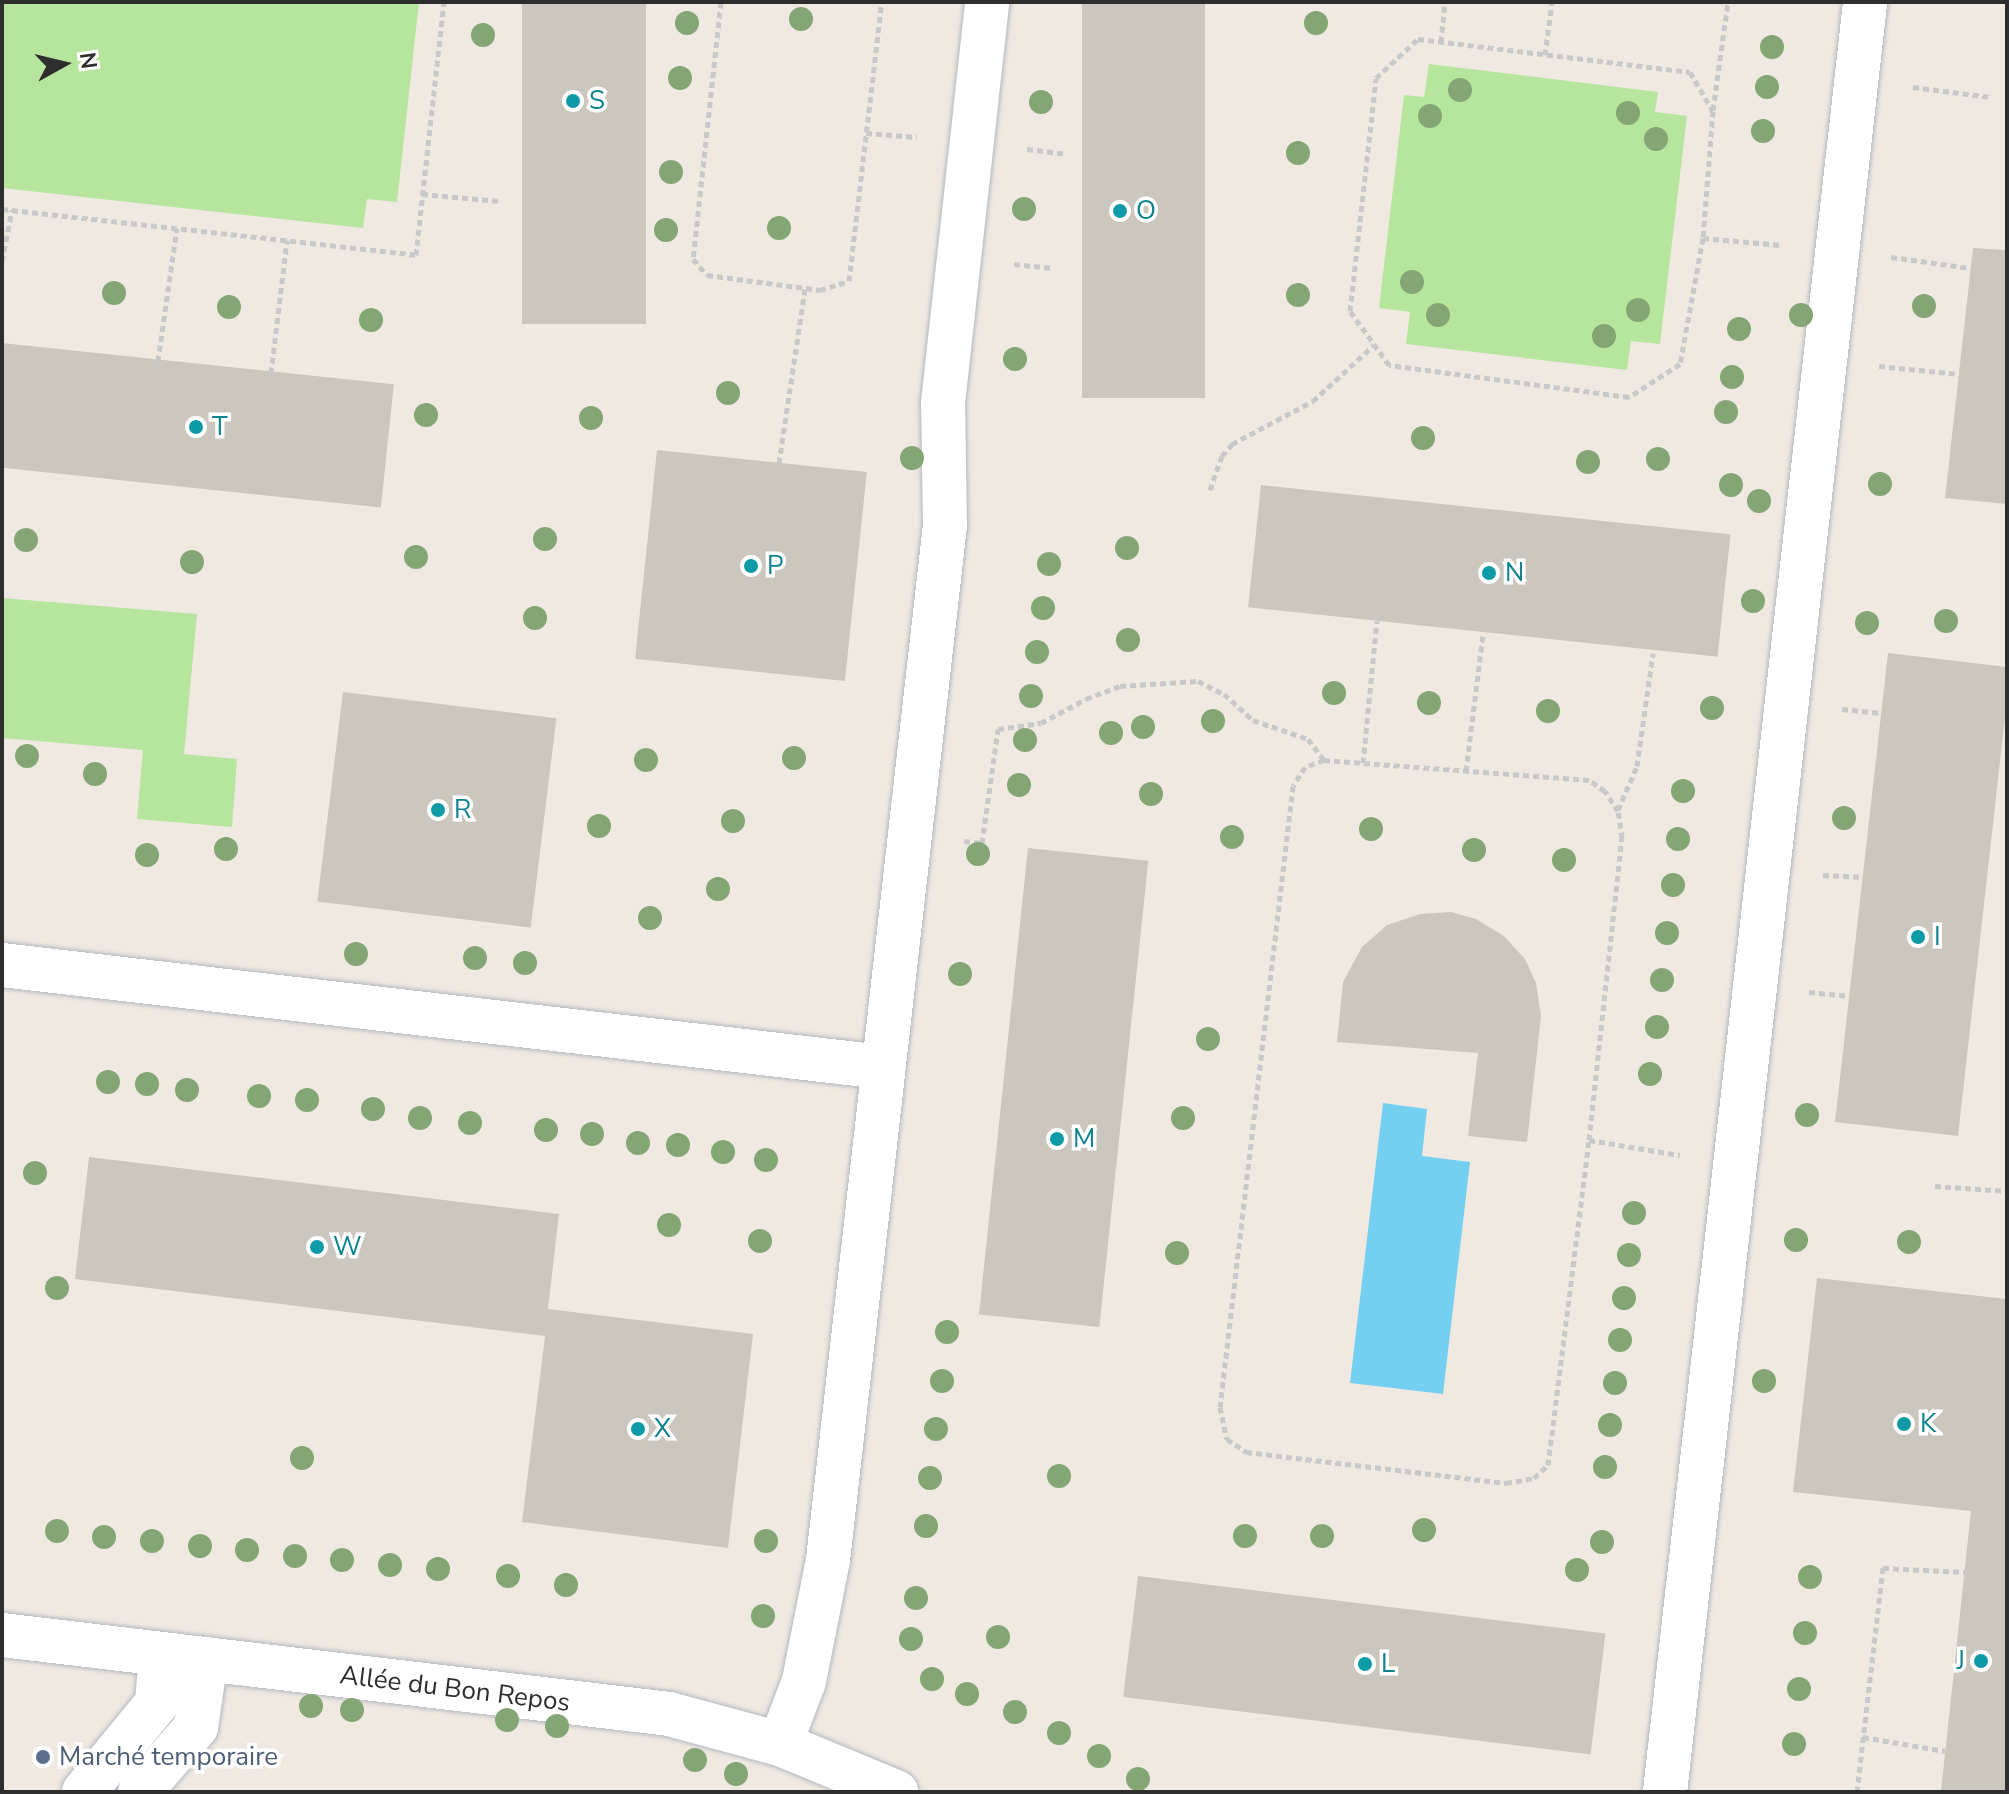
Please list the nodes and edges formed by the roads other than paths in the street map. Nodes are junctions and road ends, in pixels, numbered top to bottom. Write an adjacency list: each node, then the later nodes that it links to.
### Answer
1 (987, 2): 4 (street)
2 (1865, 2): 12 (street)
3 (2, 965): 4 (street)
4 (882, 1067): 8 (street)
5 (2, 1635): 6 (street, Allée du Bon Repos)
6 (161, 1654): 7 (street, Allée du Bon Repos); 9 (street)
7 (206, 1659): 8 (street, Allée du Bon Repos); 10 (street)
8 (780, 1744): 11 (street, Allée du Bon Repos)
9 (84, 1792)
10 (140, 1792)
11 (896, 1792)
12 (1665, 1792)

